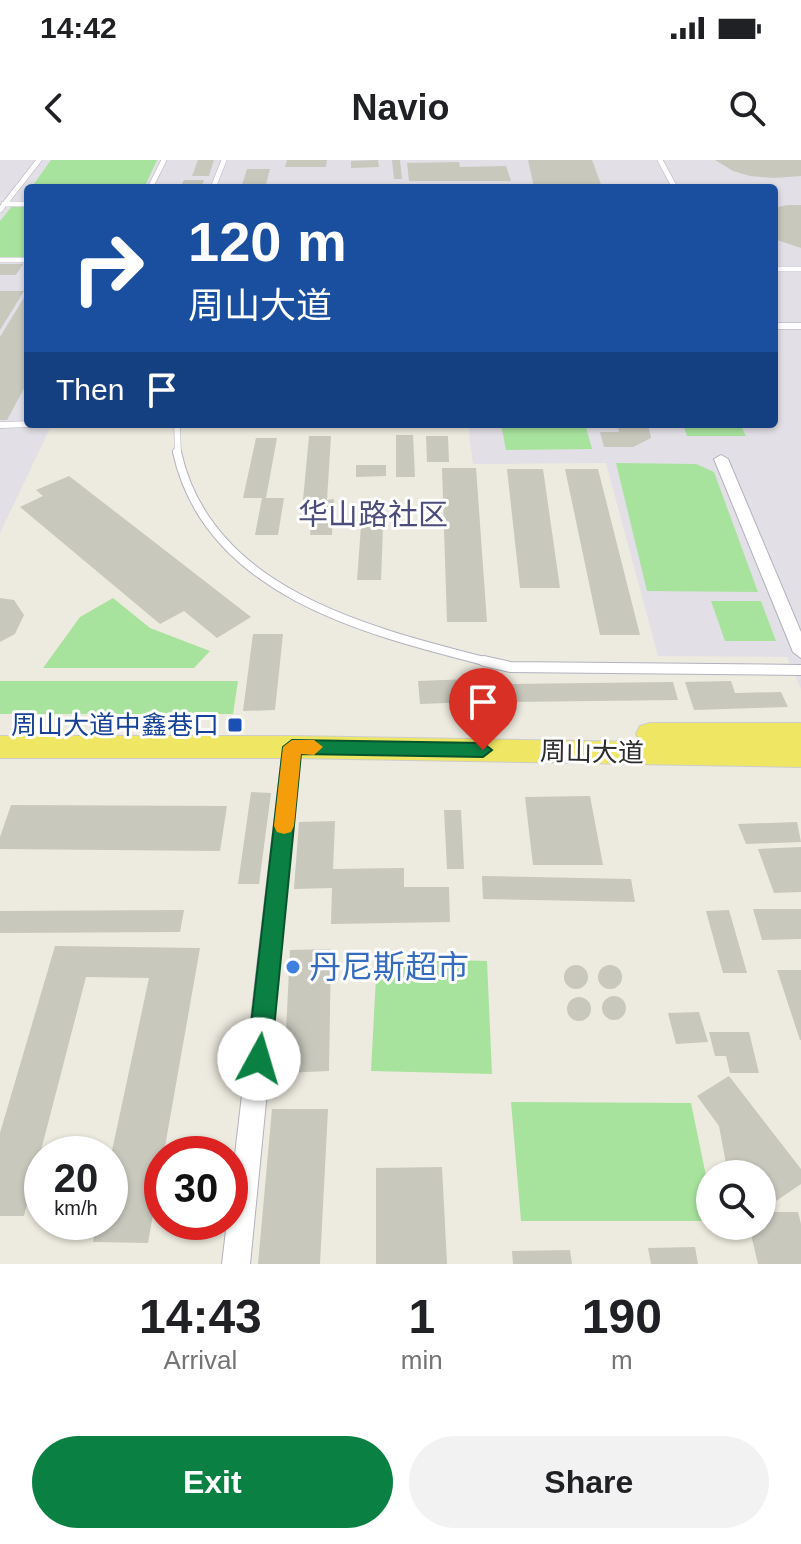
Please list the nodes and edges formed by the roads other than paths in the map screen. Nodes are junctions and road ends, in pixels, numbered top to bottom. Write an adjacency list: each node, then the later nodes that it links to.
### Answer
1 (39, 160): 8 (lane)
2 (164, 160): 5 (lane)
3 (224, 160): 6 (lane)
4 (660, 160): 7 (lane)
5 (152, 184)
6 (215, 184)
7 (673, 184)
8 (4, 204): 9 (lane); 10 (lane)
9 (24, 204)
10 (0, 210)
11 (0, 260): 12 (lane)
12 (24, 260)
13 (778, 269): 14 (lane)
14 (801, 269)
15 (778, 326): 16 (lane)
16 (801, 326)
17 (24, 424): 18 (lane)
18 (0, 425)
19 (177, 428): 22 (lane)
20 (721, 459): 21 (street)
21 (801, 652)
22 (801, 670)
23 (0, 734): 24 (main road, 周山大道)
24 (801, 734)
25 (0, 747): 26 (main road, 周山大道)
26 (292, 747): 27 (main road, 周山大道); 28 (street)
27 (801, 756)
28 (236, 1264)

